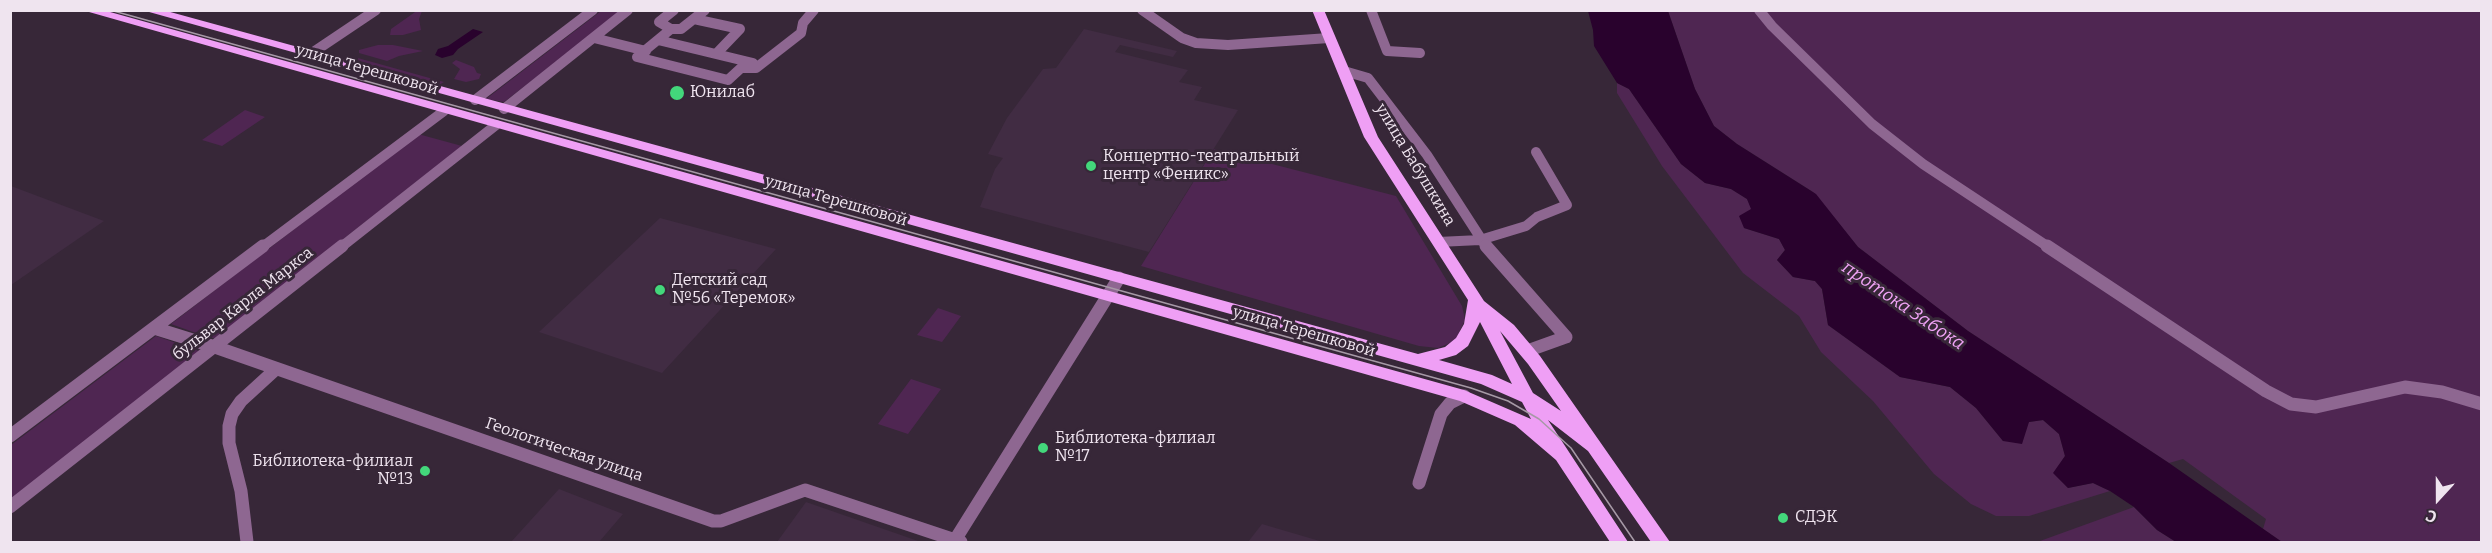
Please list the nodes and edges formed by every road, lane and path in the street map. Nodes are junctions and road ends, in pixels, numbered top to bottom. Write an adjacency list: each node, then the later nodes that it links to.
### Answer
1 (88, 10): 23 (main road, улица Терешковой)
2 (148, 10): 21 (main road, улица Терешковой)
3 (376, 10): 21 (street)
4 (593, 10): 25 (street)
5 (628, 10): 15 (street)
6 (674, 10): 14 (street)
7 (705, 10): 13 (street)
8 (814, 10): 22 (street)
9 (1142, 10): 16 (street)
10 (1318, 10): 16 (main road, улица Бабушкина)
11 (1371, 10): 19 (street)
12 (1760, 10): 44 (street)
13 (694, 18): 14 (street); 20 (street)
14 (671, 29): 17 (street)
15 (594, 38): 18 (street); 26 (street)
16 (1329, 38): 24 (main road, улица Бабушкина)
17 (658, 40): 18 (street); 20 (street)
18 (646, 51): 22 (street)
19 (1420, 53)
20 (716, 54): 22 (street)
21 (309, 56): 23 (main road); 25 (main road, улица Терешковой)
22 (745, 65)
23 (290, 67): 27 (main road, улица Терешковой)
24 (1344, 71): 30 (street); 31 (main road, улица Бабушкина)
25 (475, 100): 26 (main road, улица Терешковой)
26 (504, 109): 32 (main road, улица Терешковой)
27 (444, 111): 28 (main road, улица Терешковой); 35 (street, бульвар Карла Маркса)
28 (496, 125): 33 (main road, улица Терешковой); 36 (street, бульвар Карла Маркса)
29 (1536, 152): 30 (street)
30 (1480, 240): 31 (street); 37 (street)
31 (1438, 242): 34 (main road, улица Бабушкина)
32 (1119, 278): 33 (street); 38 (main road, улица Терешковой)
33 (1109, 296): 42 (main road, улица Терешковой); 50 (street)
34 (1476, 300): 37 (main road, улица Бабушкина); 38 (main road); 39 (main road, улица Бабушкина)
35 (154, 328): 36 (street, Геологическая улица); 45 (street, бульвар Карла Маркса)
36 (215, 347): 40 (street, Геологическая улица); 49 (street, бульвар Карла Маркса)
37 (1527, 351): 39 (main road); 46 (main road, улица Бабушкина)
38 (1419, 360): 41 (main road, улица Терешковой)
39 (1508, 364): 41 (main road); 43 (main road, улица Бабушкина)
40 (276, 369): 50 (street, Геологическая улица); 51 (street)
41 (1486, 380): 42 (main road); 43 (main road, улица Терешковой)
42 (1461, 395): 47 (main road, улица Терешковой); 48 (street)
43 (1527, 397): 46 (main road, улица Терешковой); 47 (main road, улица Бабушкина)
44 (2481, 404)
45 (10, 436)
46 (1591, 445): 53 (main road, улица Бабушкина)
47 (1559, 454): 52 (main road, улица Бабушкина)
48 (1419, 483)
49 (10, 507)
50 (958, 541)
51 (247, 543)
52 (1619, 543)
53 (1661, 543)

